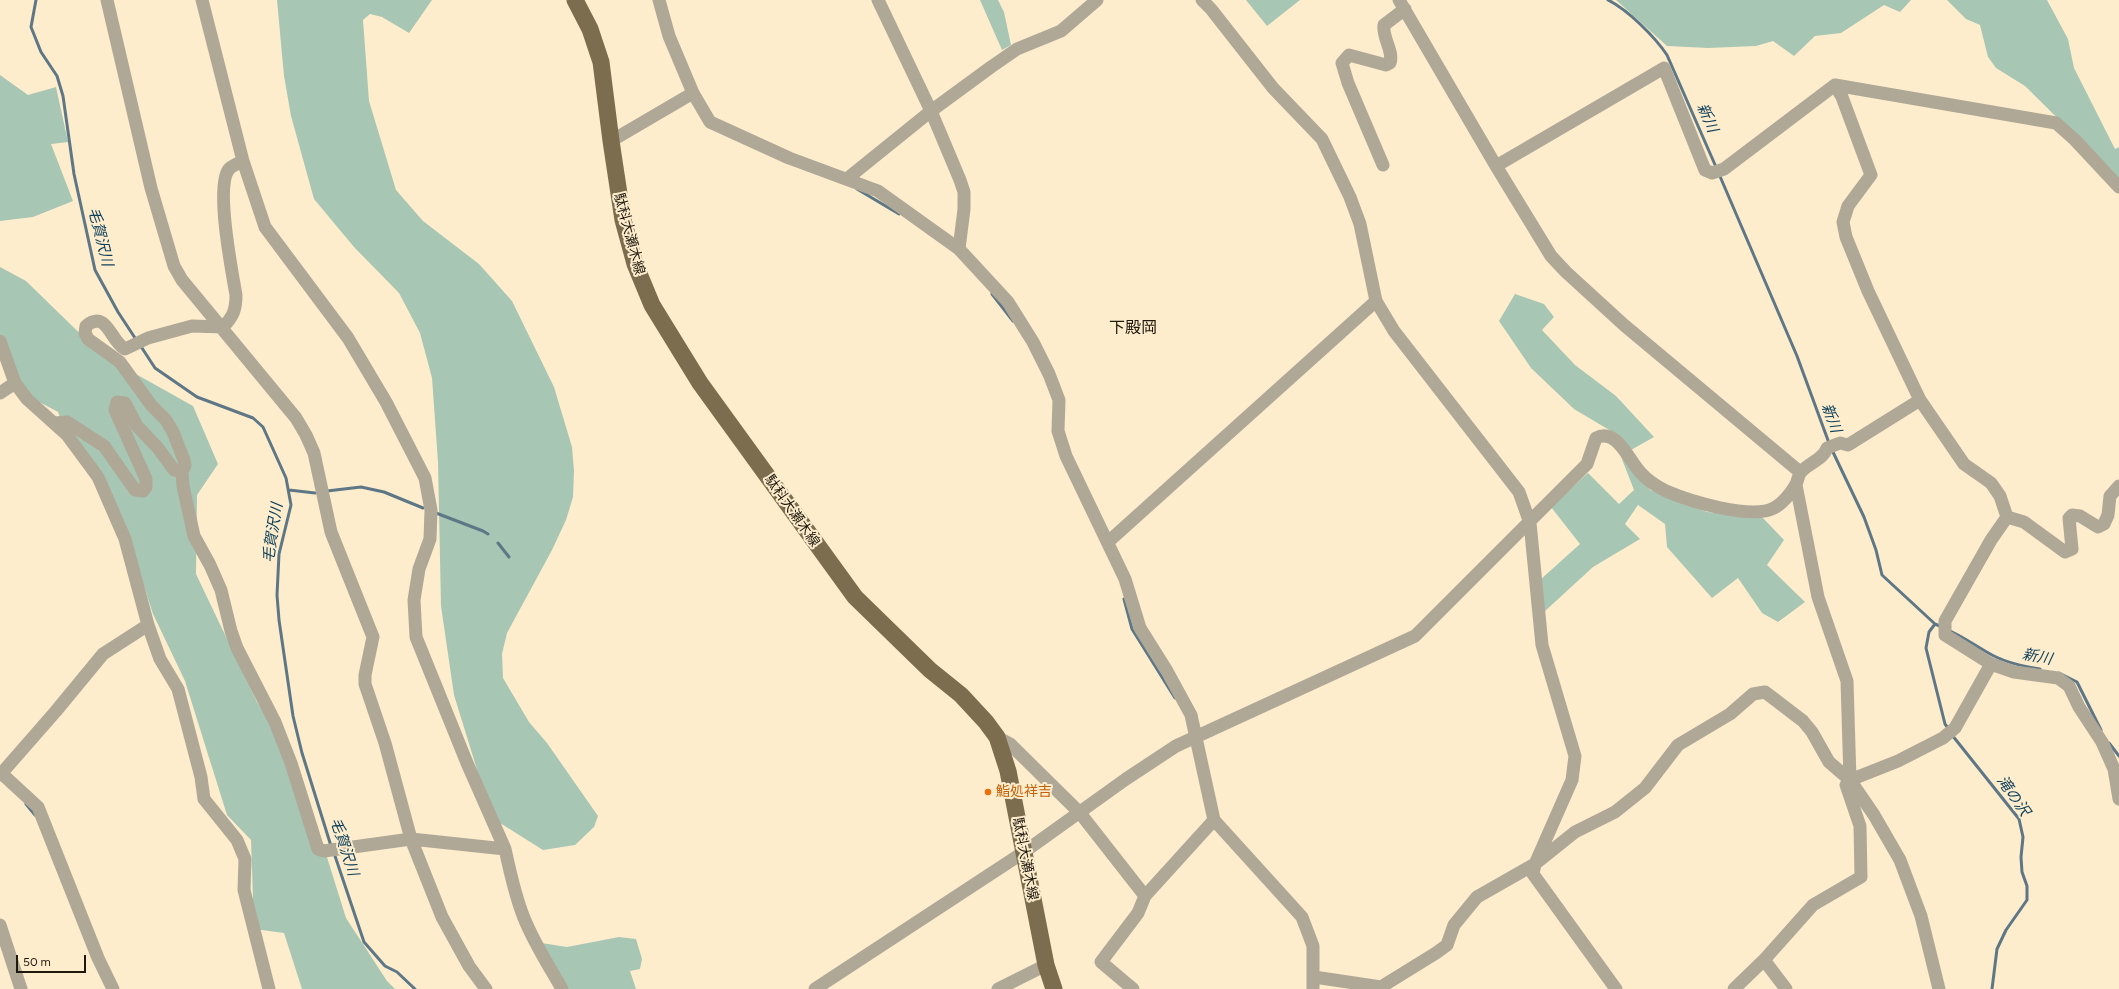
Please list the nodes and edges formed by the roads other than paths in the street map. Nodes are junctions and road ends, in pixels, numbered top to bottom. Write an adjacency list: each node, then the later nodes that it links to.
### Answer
1 (107, 0): 20 (street)
2 (202, 0): 13 (street)
3 (575, 0): 12 (main road, 駄科大瀬木線)
4 (659, 0): 10 (street)
5 (878, 0): 11 (street)
6 (1097, 0): 11 (street)
7 (1202, 0): 19 (street)
8 (1402, 5): 14 (street); 15 (street)
9 (1834, 85): 15 (street); 17 (street); 24 (street)
10 (692, 93): 12 (street); 16 (street)
11 (930, 111): 16 (street); 18 (street)
12 (611, 141): 35 (main road, 駄科大瀬木線)
13 (242, 161): 20 (street); 43 (street)
14 (1383, 166)
15 (1496, 166): 27 (street)
16 (848, 178): 18 (street)
17 (2119, 187)
18 (959, 249): 32 (street)
19 (1376, 301): 31 (street); 32 (street)
20 (222, 327): 26 (street); 42 (street)
21 (0, 341): 22 (street)
22 (15, 383): 23 (street); 25 (street)
23 (0, 393)
24 (1920, 400): 27 (street); 30 (street)
25 (54, 422): 26 (street); 33 (street)
26 (182, 472): 42 (street)
27 (1800, 472): 28 (street)
28 (1796, 485): 31 (street); 38 (street)
29 (2119, 486): 30 (street)
30 (2007, 517): 34 (street)
31 (1530, 523): 36 (street); 45 (street)
32 (1108, 542): 36 (street)
33 (148, 625): 37 (street); 53 (street)
34 (1991, 664): 38 (street); 39 (street)
35 (998, 737): 40 (street); 44 (main road, 駄科大瀬木線)
36 (1195, 739): 40 (street); 41 (street)
37 (1, 773): 52 (street)
38 (1850, 780): 45 (street); 48 (street); 63 (street)
39 (2119, 799)
40 (1080, 813): 44 (street); 46 (street)
41 (1211, 823): 46 (street); 50 (street)
42 (411, 839): 43 (street); 54 (street)
43 (505, 849): 55 (street)
44 (1024, 852): 49 (main road, 駄科大瀬木線); 56 (street)
45 (1535, 864): 50 (street); 60 (street)
46 (1145, 896): 59 (street)
47 (0, 925): 51 (street)
48 (1764, 960): 61 (street); 62 (street)
49 (1046, 965): 57 (street); 58 (main road, 駄科大瀬木線)
50 (1313, 983)
51 (21, 989)
52 (113, 989)
53 (269, 989)
54 (486, 989)
55 (562, 989)
56 (815, 989)
57 (998, 989)
58 (1054, 989)
59 (1133, 989)
60 (1616, 989)
61 (1734, 989)
62 (1786, 989)
63 (1939, 989)

